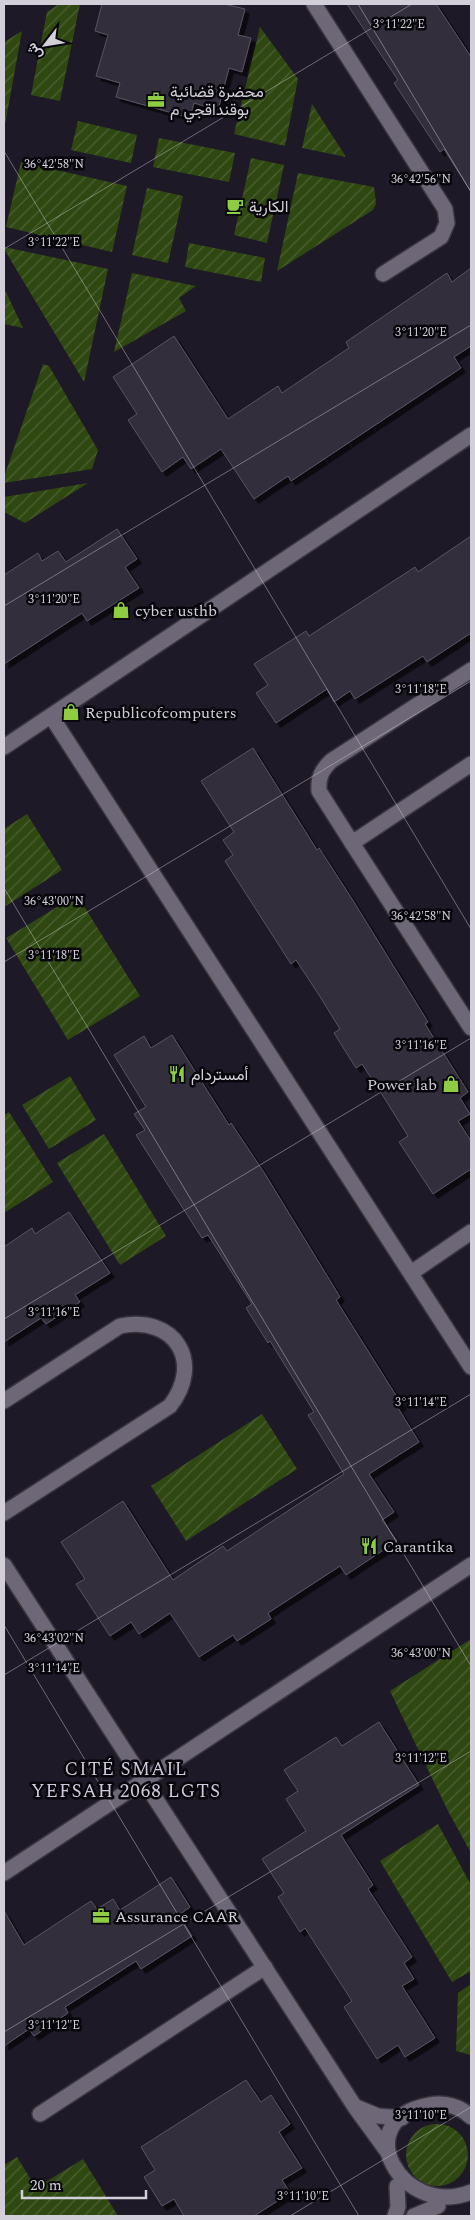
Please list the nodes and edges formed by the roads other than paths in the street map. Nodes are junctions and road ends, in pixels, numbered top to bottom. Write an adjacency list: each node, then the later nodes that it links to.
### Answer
1 (314, 4): 2 (street)
2 (383, 274)
3 (471, 436): 5 (street)
4 (471, 670): 8 (street)
5 (51, 716): 6 (street); 11 (street)
6 (4, 747)
7 (471, 764): 8 (street)
8 (352, 843): 9 (street)
9 (471, 1028)
10 (471, 1232): 11 (street)
11 (411, 1273): 12 (street)
12 (471, 1367)
13 (4, 1400): 14 (street)
14 (4, 1513)
15 (4, 1565): 17 (street)
16 (471, 1566): 17 (street)
17 (144, 1781): 18 (street); 19 (street)
18 (4, 1873)
19 (265, 1967): 20 (street); 21 (street)
20 (355, 2107): 23 (street); 24 (street)
21 (40, 2114)
22 (471, 2117): 23 (street)
23 (402, 2118): 24 (street)
24 (387, 2151): 25 (street)
25 (398, 2186): 27 (street); 28 (street)
26 (471, 2192): 27 (street)
27 (441, 2205): 29 (street)
28 (395, 2216)
29 (414, 2216)

